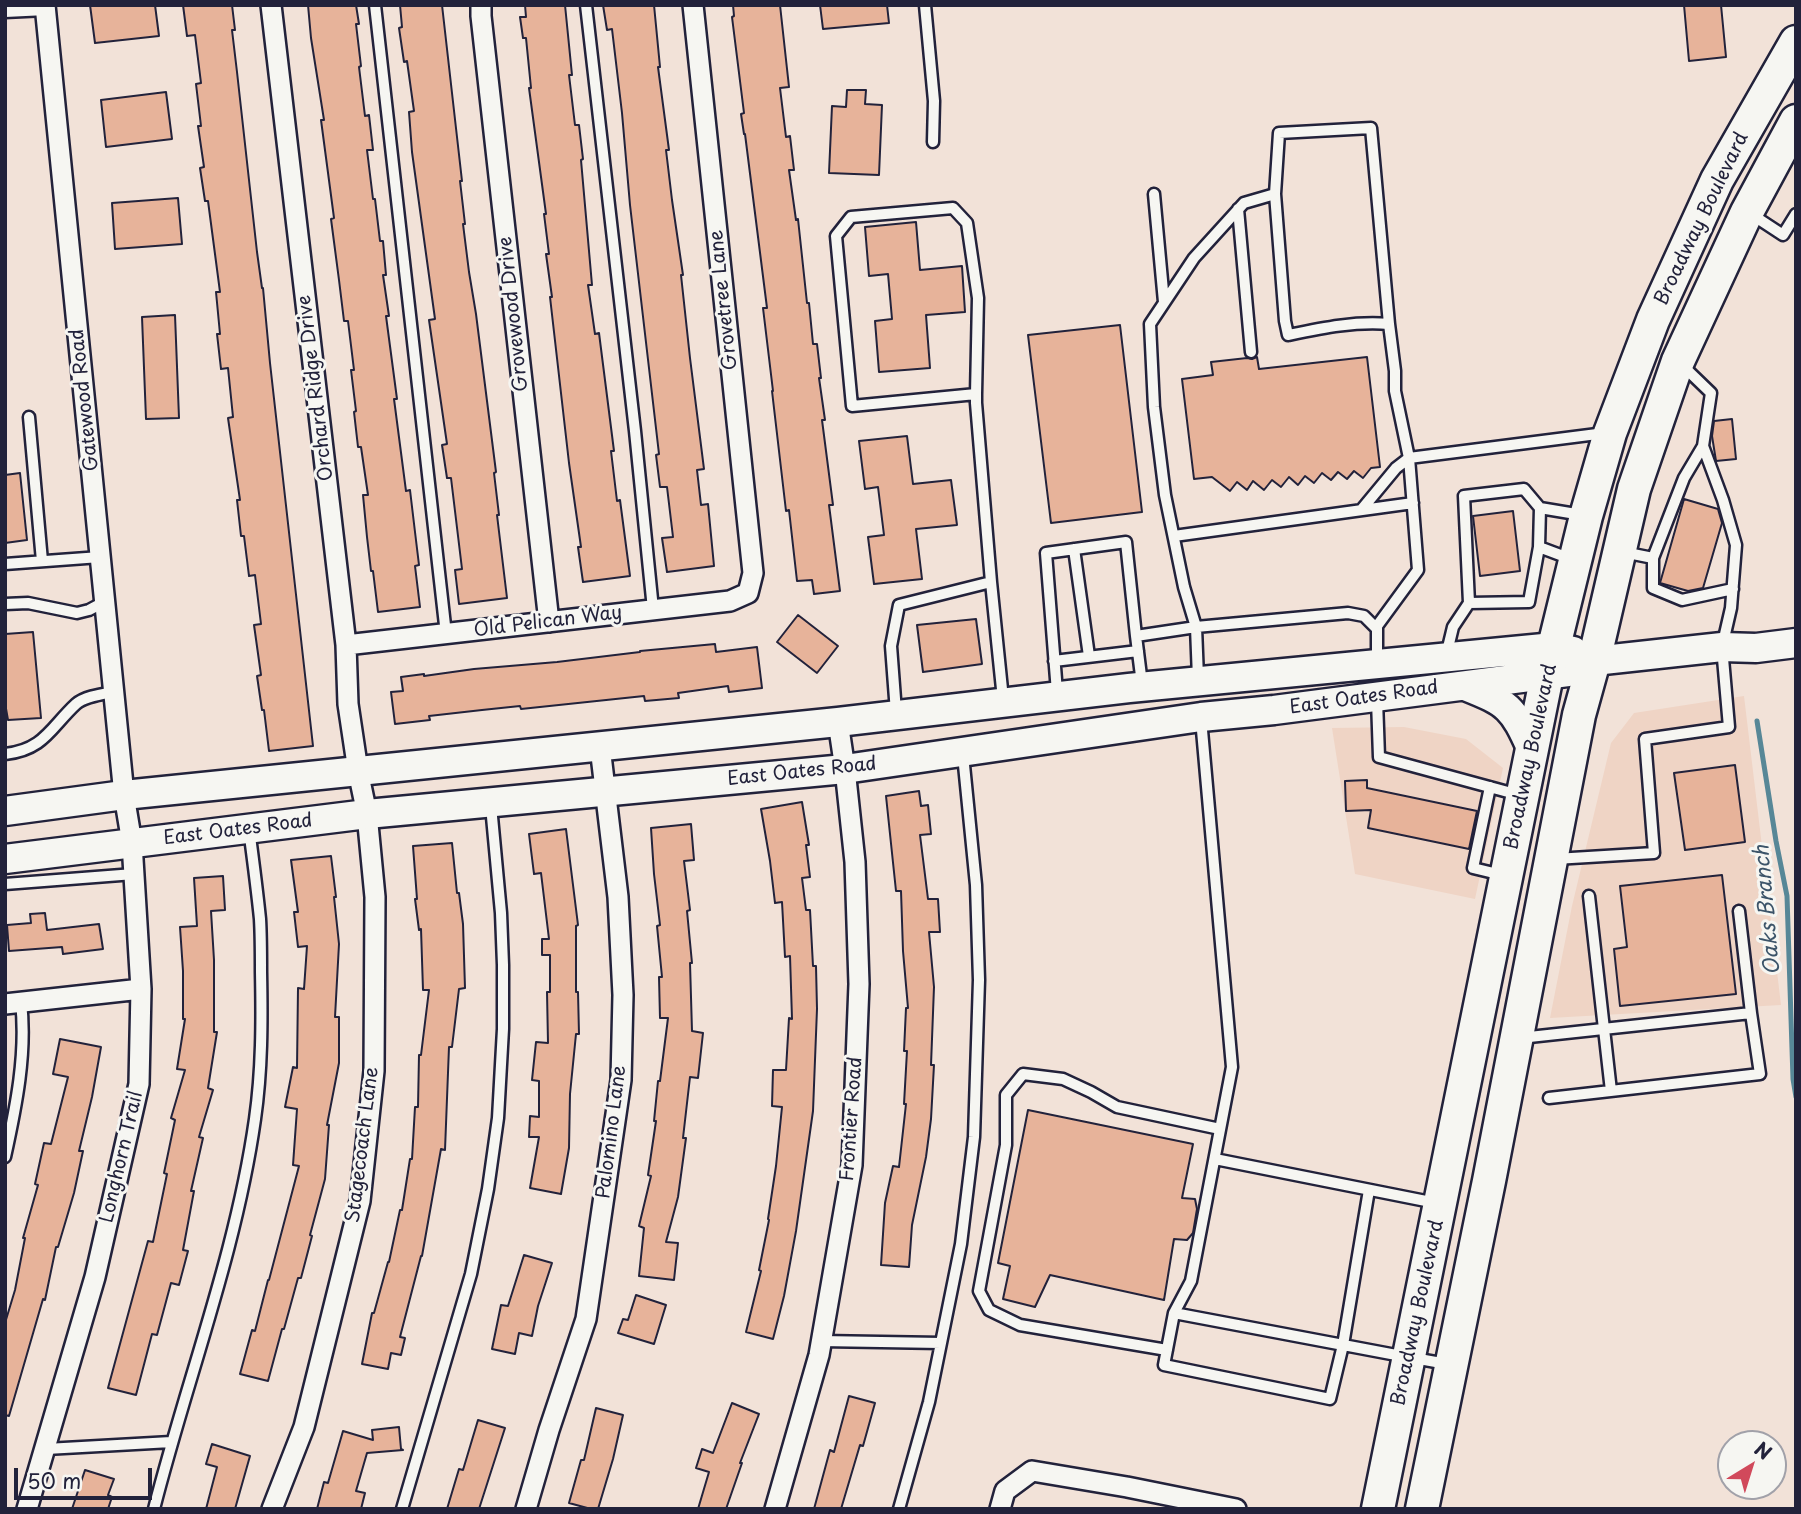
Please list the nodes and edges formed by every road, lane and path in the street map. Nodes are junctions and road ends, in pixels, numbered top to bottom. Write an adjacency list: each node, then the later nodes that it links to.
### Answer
1 (271, 5): 52 (street, Orchard Ridge Drive)
2 (375, 5): 49 (lane)
3 (481, 5): 46 (street, Grovewood Drive)
4 (586, 5): 45 (lane)
5 (693, 5): 41 (street, Grovetree Lane)
6 (925, 5): 11 (lane)
7 (45, 8): 8 (lane); 34 (street, Gatewood Road)
8 (5, 12)
9 (1796, 42): 23 (main road, Broadway Boulevard)
10 (1796, 121): 15 (main road, Broadway Boulevard)
11 (933, 142)
12 (1154, 194): 17 (lane)
13 (1275, 194): 14 (lane); 18 (lane); 18 (lane)
14 (1238, 209): 17 (lane); 19 (lane)
15 (1747, 212): 16 (lane); 20 (main road, Broadway Boulevard)
16 (1796, 214)
17 (1164, 303): 30 (lane)
18 (1390, 324): 25 (lane)
19 (1251, 352)
20 (1678, 360): 24 (lane); 33 (main road, Broadway Boulevard)
21 (976, 394): 21 (lane); 39 (lane)
22 (29, 417): 37 (lane)
23 (1610, 433): 25 (lane); 29 (main road, Broadway Boulevard)
24 (1703, 446): 35 (lane); 40 (lane)
25 (1409, 458): 26 (lane); 28 (lane)
26 (1413, 503): 28 (lane); 48 (lane)
27 (1540, 508): 29 (lane); 31 (lane); 43 (lane)
28 (1362, 509): 30 (lane)
29 (1586, 516): 36 (main road, Broadway Boulevard)
30 (1174, 536): 47 (lane)
31 (1539, 547): 36 (lane); 43 (lane)
32 (1074, 549): 50 (lane); 55 (lane); 58 (lane)
33 (1619, 551): 35 (lane); 57 (main road, Broadway Boulevard)
34 (100, 557): 37 (lane); 42 (street, Gatewood Road)
35 (1653, 558): 40 (lane)
36 (1574, 560): 59 (main road, Broadway Boulevard)
37 (42, 561): 38 (lane)
38 (5, 564)
39 (991, 582): 67 (lane); 68 (lane)
40 (1732, 589): 53 (lane)
41 (748, 593): 45 (street, Old Pelican Way)
42 (105, 602): 44 (lane); 64 (street, Gatewood Road)
43 (1469, 603): 56 (lane)
44 (5, 604)
45 (653, 609): 46 (street, Old Pelican Way)
46 (549, 622): 49 (street, Old Pelican Way)
47 (1196, 627): 48 (lane); 50 (lane); 61 (lane)
48 (1377, 628): 60 (lane)
49 (446, 635): 52 (street, Old Pelican Way)
50 (1136, 636): 54 (lane)
51 (1796, 643): 53 (main road, East Oates Road)
52 (346, 645): 76 (street, Orchard Ridge Drive)
53 (1722, 647): 57 (main road, East Oates Road); 87 (lane)
54 (1138, 651): 55 (lane); 63 (lane)
55 (1089, 656): 58 (lane)
56 (1446, 658): 59 (main road, East Oates Road); 60 (main road, East Oates Road)
57 (1594, 660): 59 (main road, East Oates Road); 87 (main road, Broadway Boulevard)
58 (1054, 661): 66 (lane)
59 (1550, 661): 62 (main road, East Oates Road); 72 (main road, Broadway Boulevard)
60 (1377, 665): 61 (main road, East Oates Road)
61 (1198, 682): 63 (main road, East Oates Road); 69 (main road)
62 (1463, 685): 65 (main road, East Oates Road); 72 (main road)
63 (1143, 687): 66 (main road, East Oates Road)
64 (114, 692): 74 (lane); 80 (street, Gatewood Road)
65 (1377, 696): 69 (main road, East Oates Road); 77 (lane)
66 (1058, 697): 67 (main road, East Oates Road)
67 (1003, 703): 68 (main road, East Oates Road)
68 (897, 716): 70 (main road, East Oates Road)
69 (1201, 717): 73 (main road, East Oates Road); 100 (lane)
70 (838, 722): 71 (main road, East Oates Road); 75 (street, Frontier Road)
71 (600, 747): 76 (main road, East Oates Road); 78 (street, Palomino Lane)
72 (1532, 750): 79 (main road, Broadway Boulevard)
73 (962, 752): 75 (main road, East Oates Road); 107 (lane)
74 (5, 754)
75 (845, 769): 78 (main road, East Oates Road); 106 (street, Frontier Road)
76 (358, 771): 80 (main road, East Oates Road); 83 (street, Stagecoach Lane)
77 (1490, 787): 79 (lane); 89 (lane)
78 (605, 790): 81 (main road, East Oates Road); 118 (street, Palomino Lane)
79 (1522, 795): 89 (main road, Broadway Boulevard)
80 (124, 796): 82 (main road, East Oates Road); 85 (street, Longhorn Trail)
81 (490, 802): 83 (main road, East Oates Road); 117 (lane)
82 (5, 811)
83 (367, 814): 84 (main road, East Oates Road); 116 (street, Stagecoach Lane)
84 (249, 829): 85 (main road, East Oates Road); 112 (lane)
85 (132, 843): 86 (main road, East Oates Road); 88 (street, Longhorn Trail)
86 (5, 859)
87 (1551, 859): 97 (main road, Broadway Boulevard)
88 (134, 874): 90 (lane); 93 (street, Longhorn Trail)
89 (1506, 876): 104 (main road, Broadway Boulevard)
90 (5, 884)
91 (1588, 896): 96 (lane)
92 (1740, 911): 95 (lane)
93 (141, 989): 94 (street); 113 (street, Longhorn Trail)
94 (13, 1003): 101 (lane)
95 (1751, 1013): 96 (lane); 98 (lane)
96 (1604, 1029): 97 (lane); 98 (lane)
97 (1516, 1039): 111 (main road, Broadway Boulevard)
98 (1611, 1091): 99 (lane)
99 (1549, 1098)
100 (1220, 1129): 102 (lane); 109 (lane)
101 (5, 1157)
102 (1215, 1159): 103 (lane); 105 (lane)
103 (1369, 1190): 104 (lane); 108 (lane)
104 (1440, 1203): 110 (main road, Broadway Boulevard)
105 (1174, 1313): 108 (lane); 109 (lane)
106 (821, 1341): 107 (lane); 119 (street, Frontier Road)
107 (941, 1343): 120 (lane)
108 (1343, 1345): 109 (lane); 110 (lane)
109 (1167, 1350)
110 (1409, 1358): 111 (lane); 123 (main road, Broadway Boulevard)
111 (1451, 1364): 124 (main road, Broadway Boulevard)
112 (171, 1442): 113 (lane); 115 (lane)
113 (46, 1449): 114 (street, Longhorn Trail)
114 (27, 1509)
115 (154, 1509)
116 (272, 1509)
117 (402, 1509)
118 (526, 1509)
119 (775, 1509)
120 (899, 1509)
121 (1000, 1509): 122 (street)
122 (1236, 1509)
123 (1378, 1509)
124 (1422, 1509)

